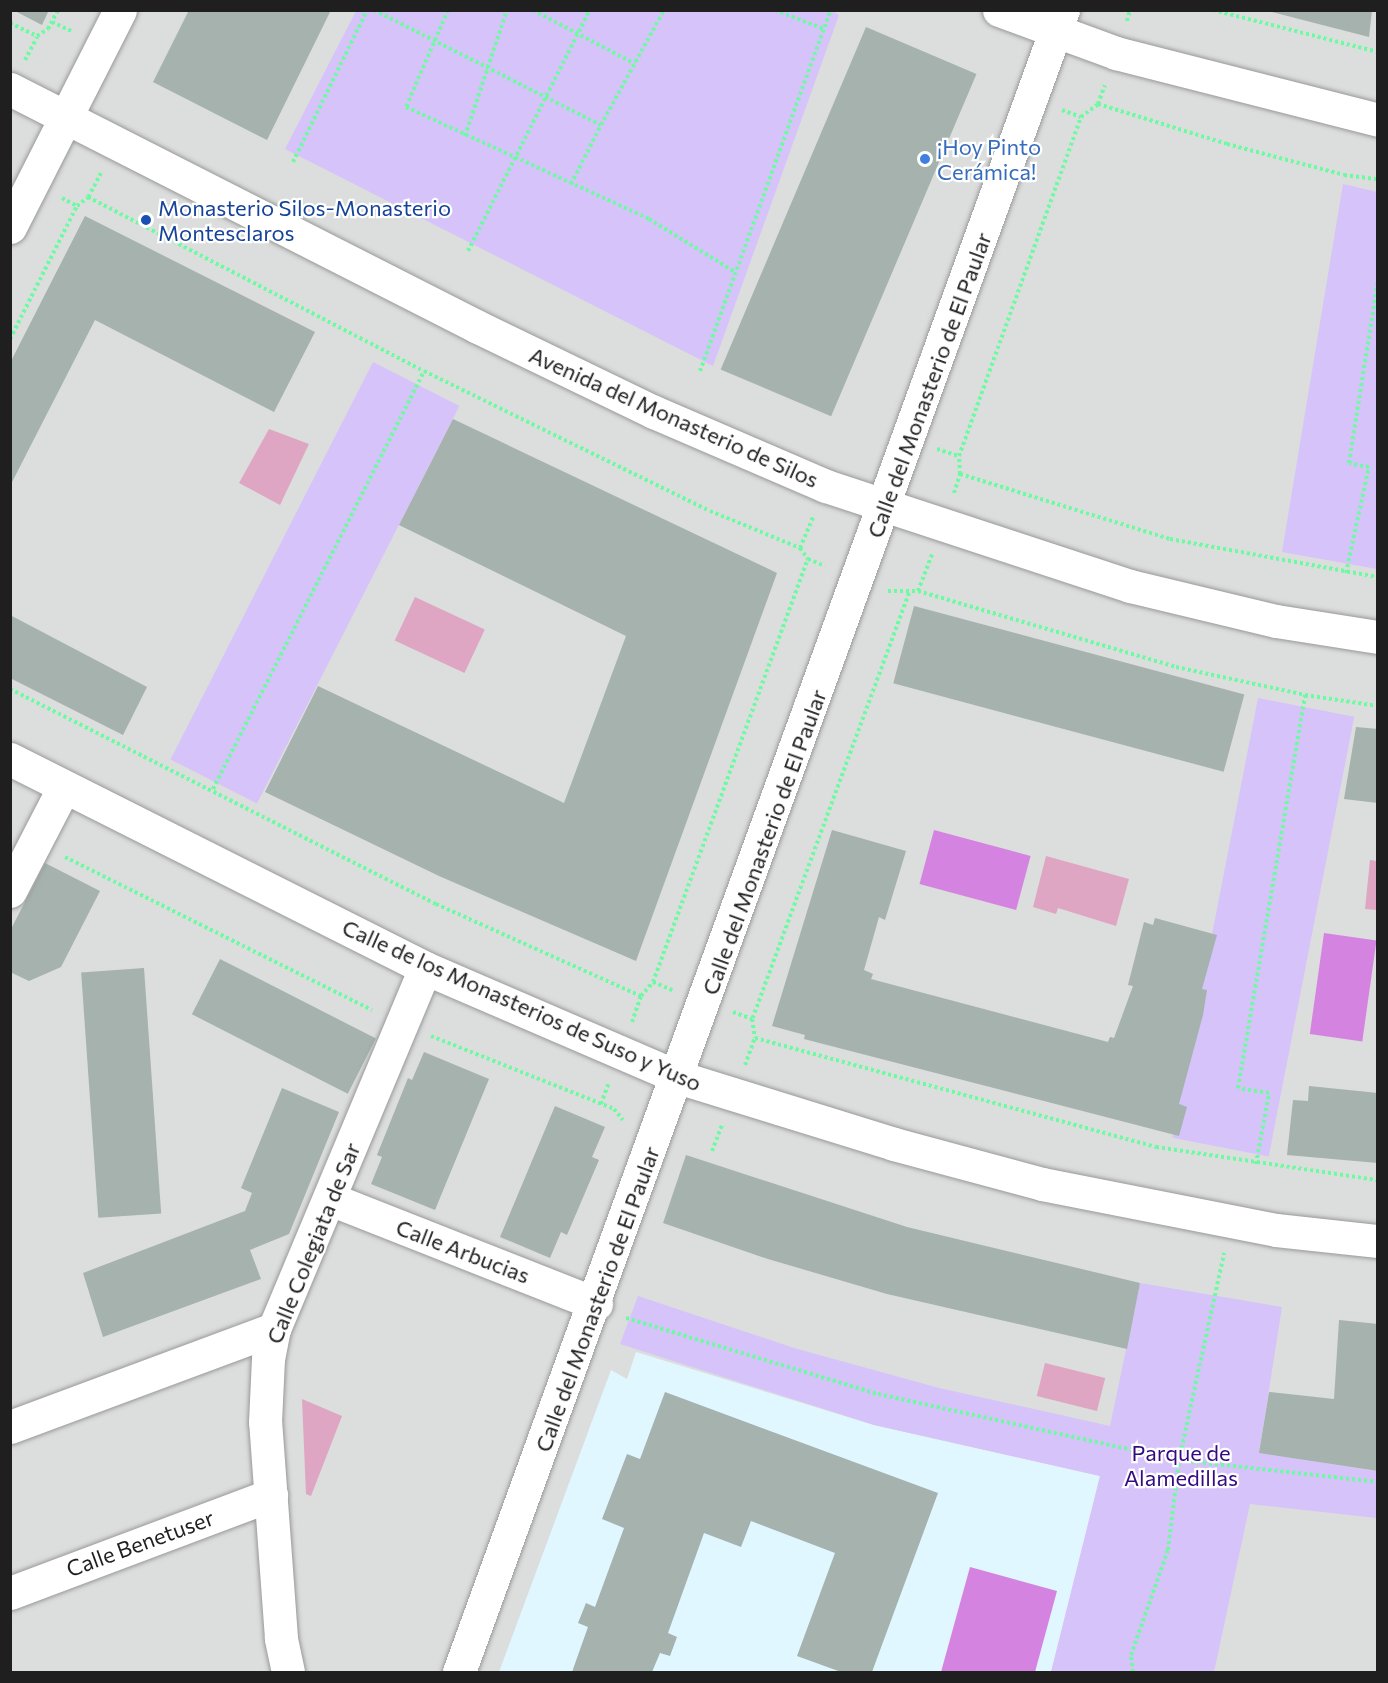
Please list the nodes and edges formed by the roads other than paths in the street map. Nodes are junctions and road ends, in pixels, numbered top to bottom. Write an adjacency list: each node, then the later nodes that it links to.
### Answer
1 (120, 10): 5 (street)
2 (999, 10): 3 (street)
3 (1059, 22): 6 (street); 8 (street, Calle del Monasterio de El Paular)
4 (16, 77): 5 (street, Avenida del Monasterio de Silos)
5 (64, 119): 7 (street); 8 (street, Avenida del Monasterio de Silos)
6 (1377, 120)
7 (10, 227)
8 (885, 508): 9 (street, Avenida del Monasterio de Silos); 14 (street, Calle del Monasterio de El Paular)
9 (1377, 637)
10 (10, 759): 11 (street, Calle de los Monasterios de Suso y Yuso)
11 (64, 787): 12 (street); 13 (street, Calle de los Monasterios de Suso y Yuso)
12 (10, 891)
13 (425, 968): 14 (street, Calle de los Monasterios de Suso y Yuso); 15 (street, Calle Colegiata de Sar)
14 (678, 1077): 16 (street, Calle de los Monasterios de Suso y Yuso); 17 (street, Calle del Monasterio de El Paular)
15 (330, 1199): 17 (street, Calle Arbucias); 18 (street, Calle Colegiata de Sar)
16 (1377, 1241)
17 (596, 1304): 23 (street, Calle del Monasterio de El Paular)
18 (274, 1329): 19 (street); 20 (street, Calle Colegiata de Sar)
19 (10, 1427)
20 (271, 1495): 21 (street, Calle Benetuser); 22 (street, Calle Colegiata de Sar)
21 (10, 1593)
22 (288, 1672)
23 (459, 1672)

